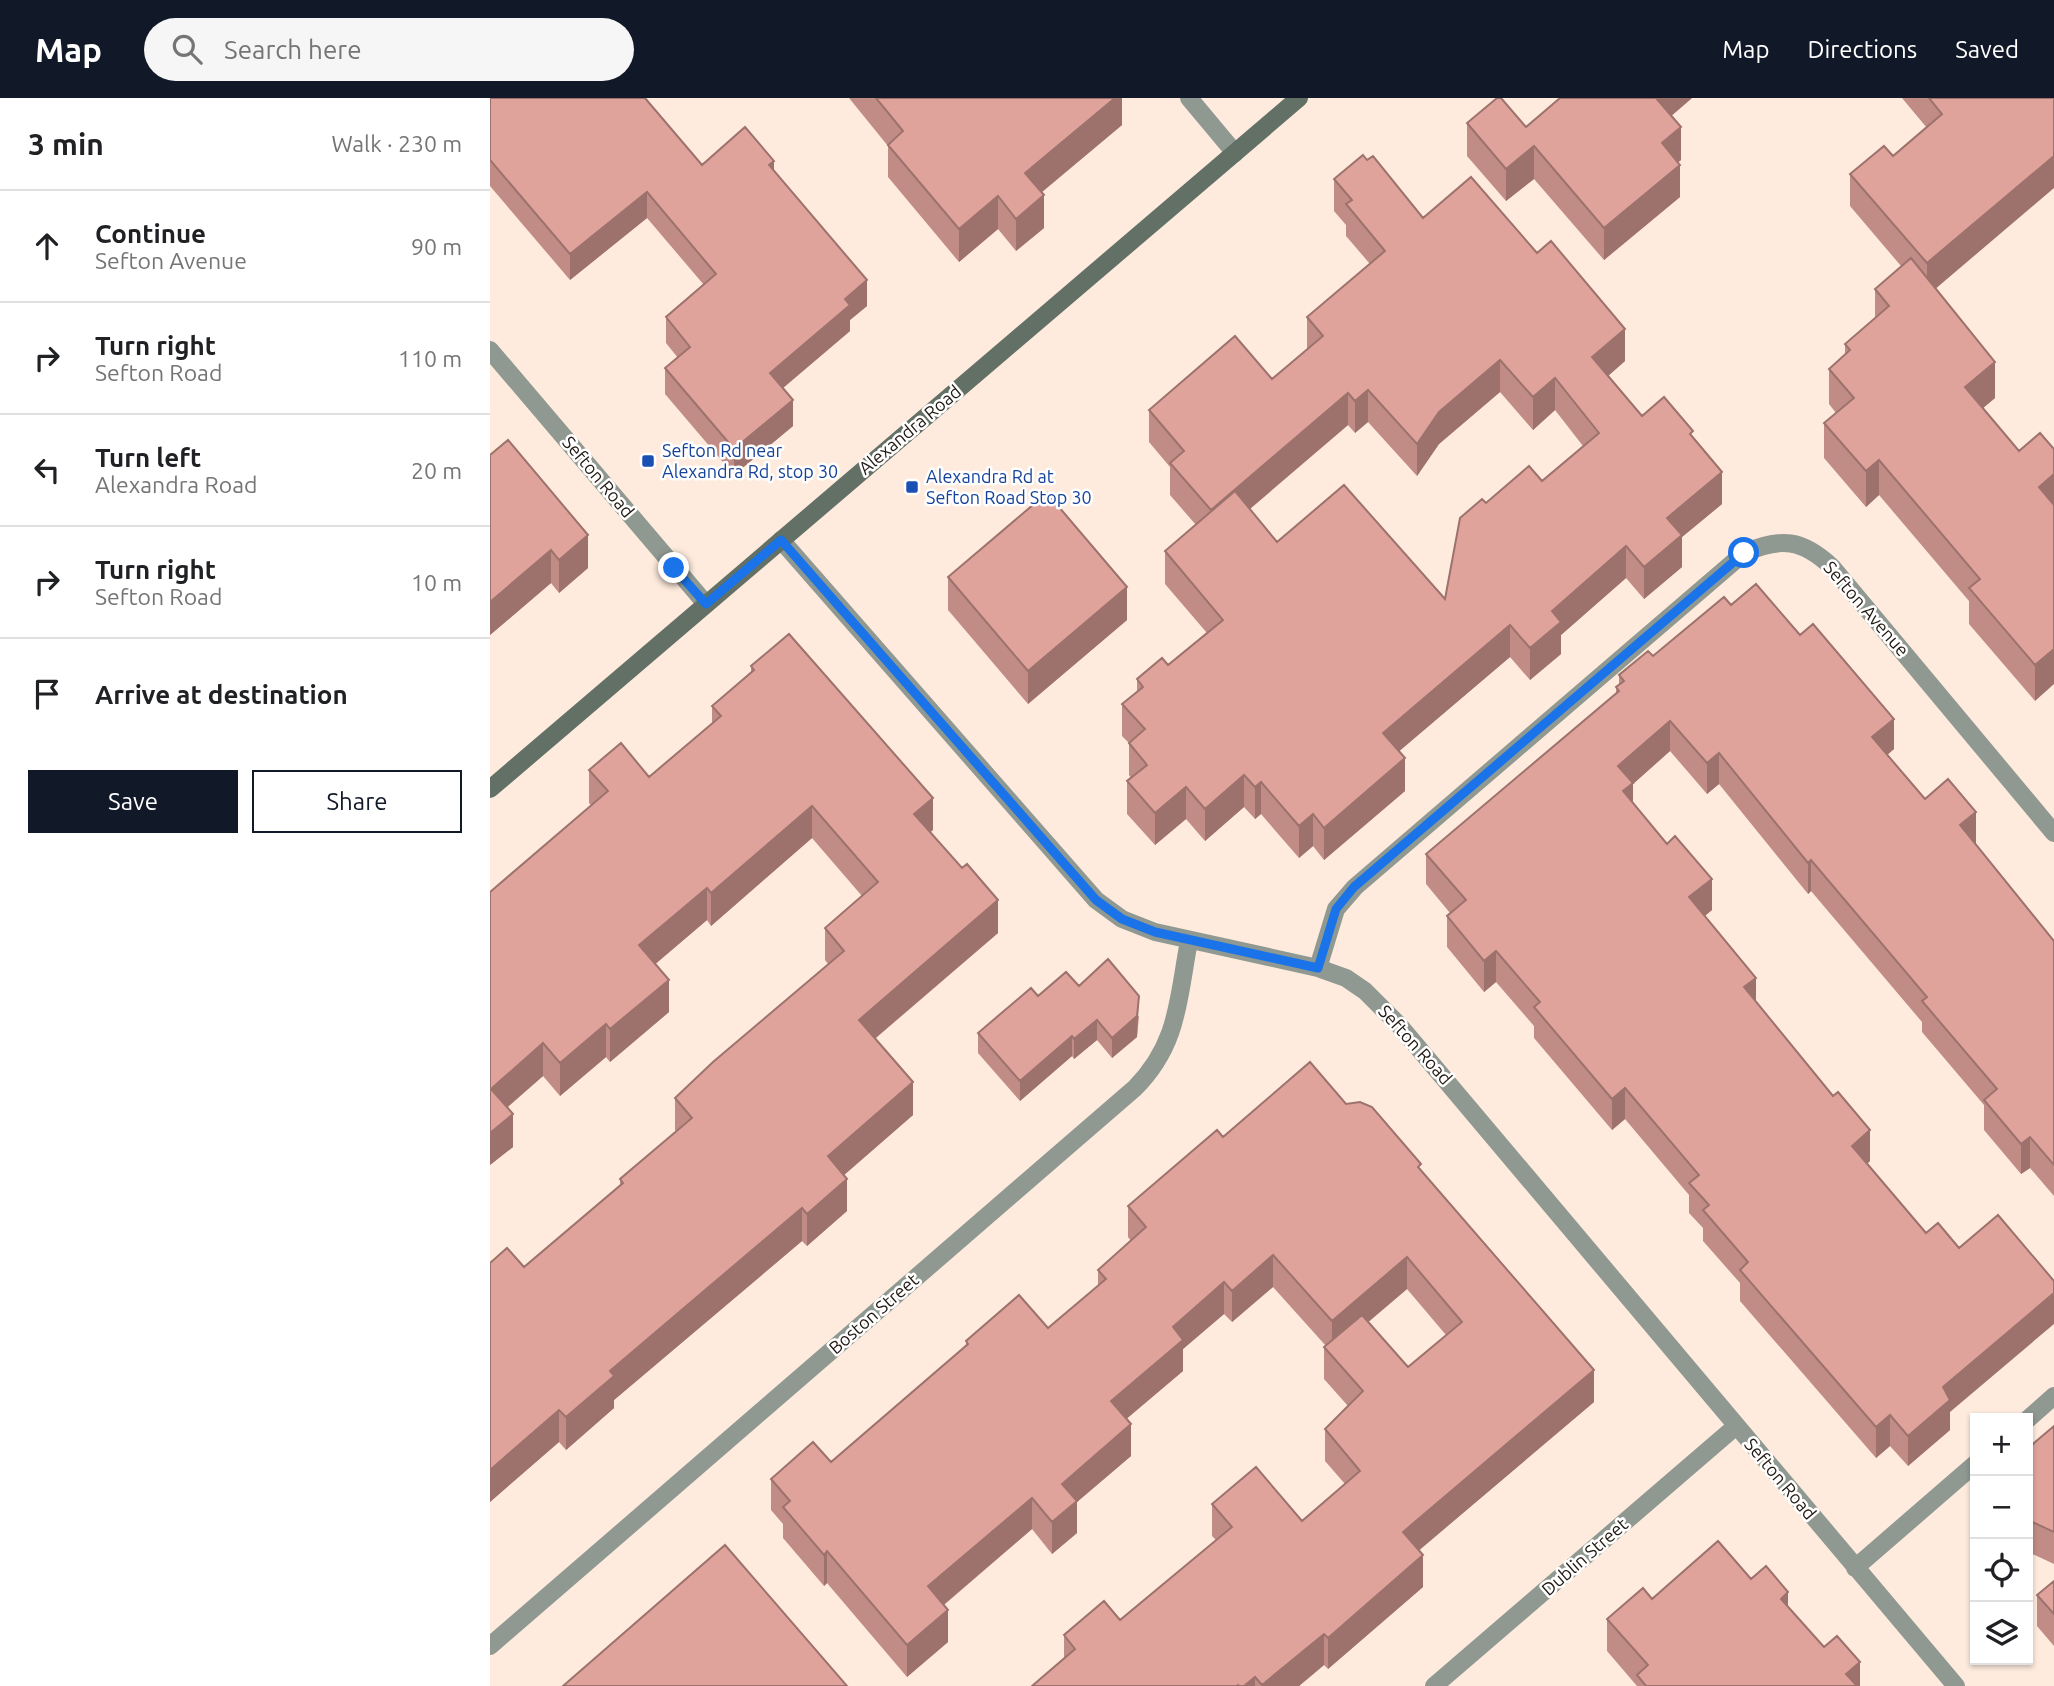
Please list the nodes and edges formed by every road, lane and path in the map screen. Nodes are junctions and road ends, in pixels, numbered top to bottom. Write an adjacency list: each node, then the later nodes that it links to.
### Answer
1 (1189, 98): 3 (street)
2 (1299, 98): 3 (street, Alexandra Road)
3 (1235, 153): 5 (street, Alexandra Road)
4 (490, 350): 6 (street, Sefton Road)
5 (781, 540): 6 (street, Alexandra Road); 9 (street, Sefton Road)
6 (706, 604): 7 (street, Alexandra Road)
7 (490, 789)
8 (2054, 833): 10 (street, Sefton Avenue)
9 (1189, 940): 10 (street, Sefton Road); 16 (street, Boston Street)
10 (1318, 968): 13 (street, Sefton Road)
11 (2054, 1396): 12 (street)
12 (2033, 1415)
13 (1735, 1427): 15 (street, Sefton Road); 17 (street, Dublin Street)
14 (1970, 1468): 15 (street)
15 (1855, 1568): 18 (street, Sefton Road)
16 (490, 1646)
17 (1434, 1686)
18 (1956, 1686)

